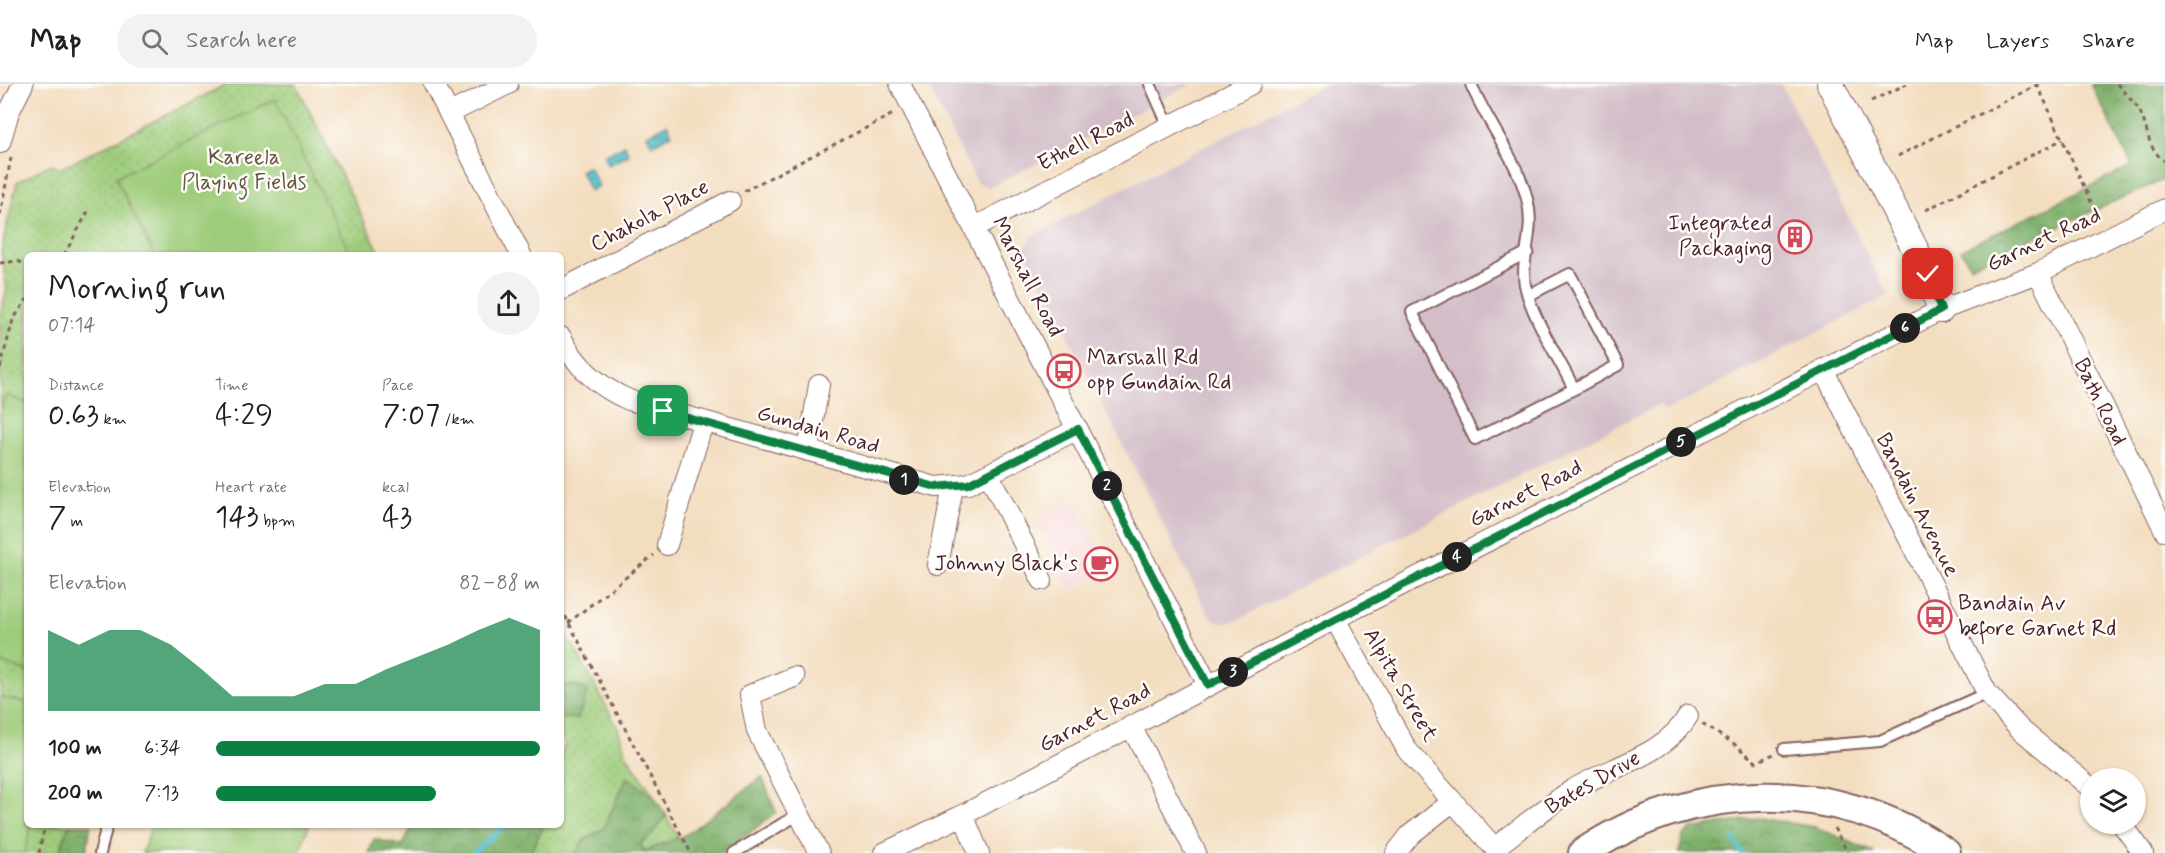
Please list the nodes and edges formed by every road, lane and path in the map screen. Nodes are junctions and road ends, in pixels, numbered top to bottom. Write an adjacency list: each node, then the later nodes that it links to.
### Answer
1 (23, 84): 17 (street)
2 (434, 84): 14 (street)
3 (508, 84): 14 (street)
4 (900, 84): 13 (street, Marshall Road)
5 (1150, 84): 15 (lane)
6 (1251, 84): 15 (street, Ethell Road)
7 (1471, 84): 28 (lane)
8 (1830, 84): 35 (street)
9 (1907, 84): 12 (path)
10 (2037, 84): 16 (path); 18 (path)
11 (2117, 84): 19 (path)
12 (1871, 101)
13 (911, 105): 20 (path); 25 (street, Marshall Road)
14 (450, 113): 27 (street)
15 (1169, 127): 25 (street, Ethell Road)
16 (2063, 139): 23 (path); 24 (path)
17 (0, 143)
18 (1898, 156)
19 (2165, 161)
20 (730, 201): 32 (street, Chakola Place)
21 (90, 208): 26 (path)
22 (2165, 209): 31 (street, Garnet Road)
23 (1926, 210)
24 (2097, 215)
25 (975, 226): 42 (street, Marshall Road)
26 (66, 252)
27 (520, 252)
28 (1528, 252): 33 (lane); 40 (lane)
29 (0, 263): 30 (path)
30 (24, 264)
31 (2038, 273): 35 (street, Garnet Road); 46 (street, Bath Road)
32 (564, 288)
33 (1529, 296): 40 (lane); 40 (lane)
34 (24, 304): 37 (path)
35 (1941, 310): 38 (street, Garnet Road)
36 (564, 342): 41 (street, Gundain Road)
37 (0, 368)
38 (1823, 369): 51 (street, Garnet Road); 55 (street, Bandain Avenue)
39 (819, 385): 43 (street)
40 (1574, 389)
41 (703, 422): 43 (street, Gundain Road); 47 (street)
42 (1078, 429): 44 (street, Gundain Road); 54 (street, Marshall Road)
43 (808, 451): 45 (street, Gundain Road)
44 (988, 475): 45 (street, Gundain Road); 49 (street)
45 (953, 487): 48 (street)
46 (2165, 531)
47 (668, 545): 52 (path)
48 (938, 565)
49 (1042, 580)
50 (564, 614): 52 (path)
51 (1335, 619): 54 (street, Garnet Road); 60 (street, Alpita Street)
52 (568, 622): 69 (path)
53 (794, 677): 61 (street)
54 (1208, 685): 57 (street, Garnet Road)
55 (1987, 693): 58 (lane); 59 (street, Bandain Avenue)
56 (1688, 716): 58 (path); 66 (street, Bates Drive)
57 (1131, 726): 62 (street, Garnet Road); 74 (street)
58 (1784, 749)
59 (2080, 779)
60 (1452, 802): 66 (street, Alpita Street); 75 (street)
61 (799, 814): 70 (lane); 71 (street)
62 (963, 815): 72 (street, Garnet Road); 73 (street)
63 (44, 828): 67 (path)
64 (106, 828): 68 (lane)
65 (2129, 834): 78 (street)
66 (1496, 851)
67 (39, 853)
68 (100, 853)
69 (691, 853)
70 (734, 853)
71 (819, 853)
72 (884, 853)
73 (979, 853)
74 (1196, 853)
75 (1396, 853)
76 (1584, 853): 77 (main road)
77 (1946, 853)
78 (2143, 853)

